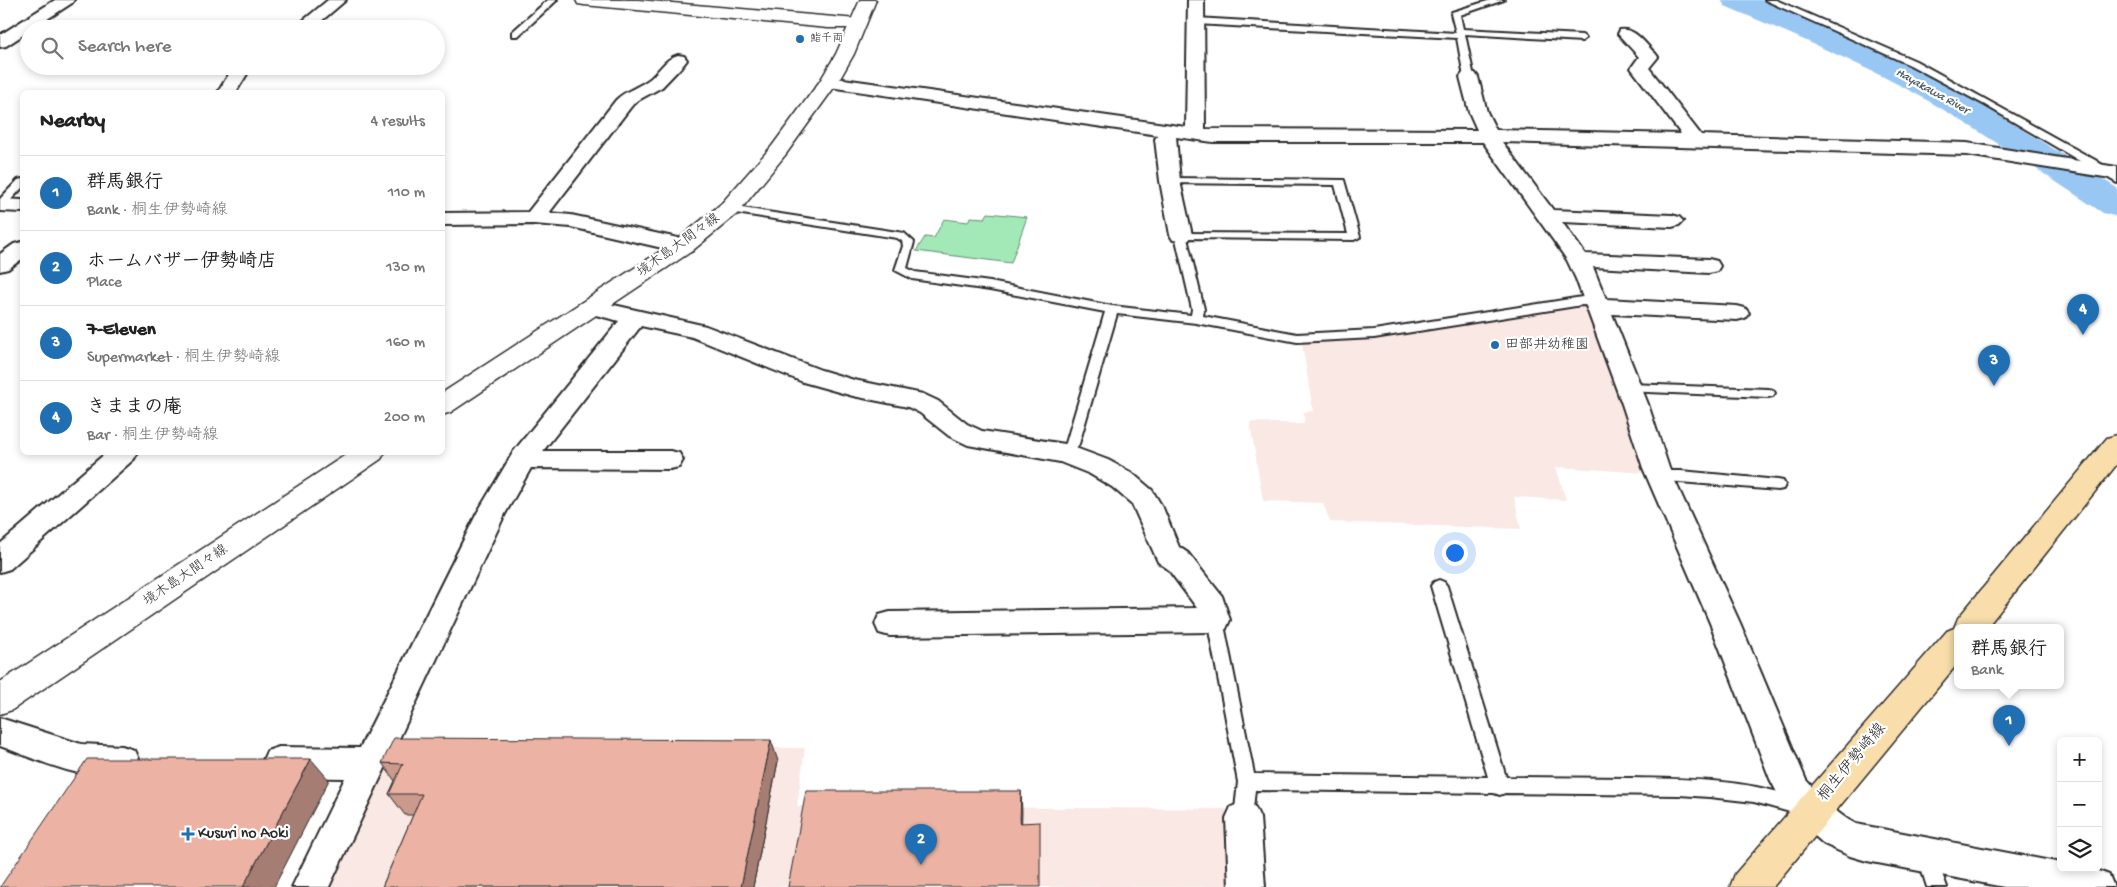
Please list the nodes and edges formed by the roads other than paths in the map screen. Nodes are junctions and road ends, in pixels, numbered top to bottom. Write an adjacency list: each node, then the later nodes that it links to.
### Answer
1 (66, 0): 9 (street)
2 (338, 0): 10 (street)
3 (553, 0): 14 (lane)
4 (584, 0): 12 (main road)
5 (868, 0): 12 (main road, 境木島大間々線)
6 (1196, 0): 11 (street)
7 (1500, 0): 15 (lane)
8 (1769, 0): 28 (lane)
9 (35, 20)
10 (312, 20)
11 (1196, 22): 15 (lane); 25 (street)
12 (857, 24): 22 (main road, 境木島大間々線)
13 (20, 29): 18 (street)
14 (515, 34)
15 (1461, 34): 17 (lane); 21 (lane)
16 (1626, 34): 27 (street)
17 (1582, 38)
18 (0, 42)
19 (678, 60): 35 (street)
20 (237, 75): 23 (street)
21 (1469, 77): 26 (street)
22 (829, 82): 24 (street); 33 (main road, 境木島大間々線)
23 (228, 90)
24 (1169, 132): 25 (street); 29 (street)
25 (1195, 134): 26 (street)
26 (1490, 136): 27 (street); 34 (street)
27 (1695, 140): 28 (street)
28 (2108, 173)
29 (1170, 181): 38 (street); 38 (lane)
30 (20, 184): 31 (lane)
31 (0, 205): 32 (street)
32 (20, 206)
33 (729, 209): 39 (main road, 境木島大間々線); 46 (lane)
34 (1546, 217): 37 (street); 41 (street)
35 (534, 218): 36 (street); 39 (street)
36 (445, 219)
37 (1672, 221)
38 (1181, 235): 49 (lane)
39 (684, 246): 45 (main road, 境木島大間々線)
40 (20, 250): 42 (street)
41 (1578, 260): 43 (street); 44 (street)
42 (0, 264)
43 (1709, 266)
44 (1596, 304): 47 (street); 49 (lane); 50 (street)
45 (592, 307): 48 (street); 52 (main road, 境木島大間々線)
46 (1112, 310): 49 (lane); 54 (lane)
47 (1737, 314)
48 (636, 318): 54 (street); 57 (street)
49 (1196, 319)
50 (1629, 388): 51 (lane); 59 (street)
51 (1768, 392)
52 (445, 404)
53 (2117, 445): 65 (main road)
54 (1065, 453): 63 (street)
55 (123, 455): 61 (street)
56 (368, 455): 67 (main road, 境木島大間々線)
57 (523, 458): 58 (street); 71 (street)
58 (670, 460)
59 (1660, 476): 60 (lane); 74 (street)
60 (1778, 485)
61 (0, 561)
62 (1439, 586): 73 (lane)
63 (1215, 620): 64 (street); 72 (lane)
64 (890, 624)
65 (1971, 624)
66 (1954, 645): 74 (main road, 桐生伊勢崎線)
67 (0, 700)
68 (0, 732): 69 (street)
69 (148, 761)
70 (254, 762): 71 (street)
71 (370, 763): 77 (street)
72 (1247, 782): 73 (lane); 75 (lane)
73 (1500, 786): 74 (lane)
74 (1812, 812): 76 (street); 79 (main road, 桐生伊勢崎線)
75 (1243, 818): 78 (street)
76 (1931, 871): 80 (street)
77 (310, 887)
78 (1248, 887)
79 (1749, 887)
80 (2096, 887)

